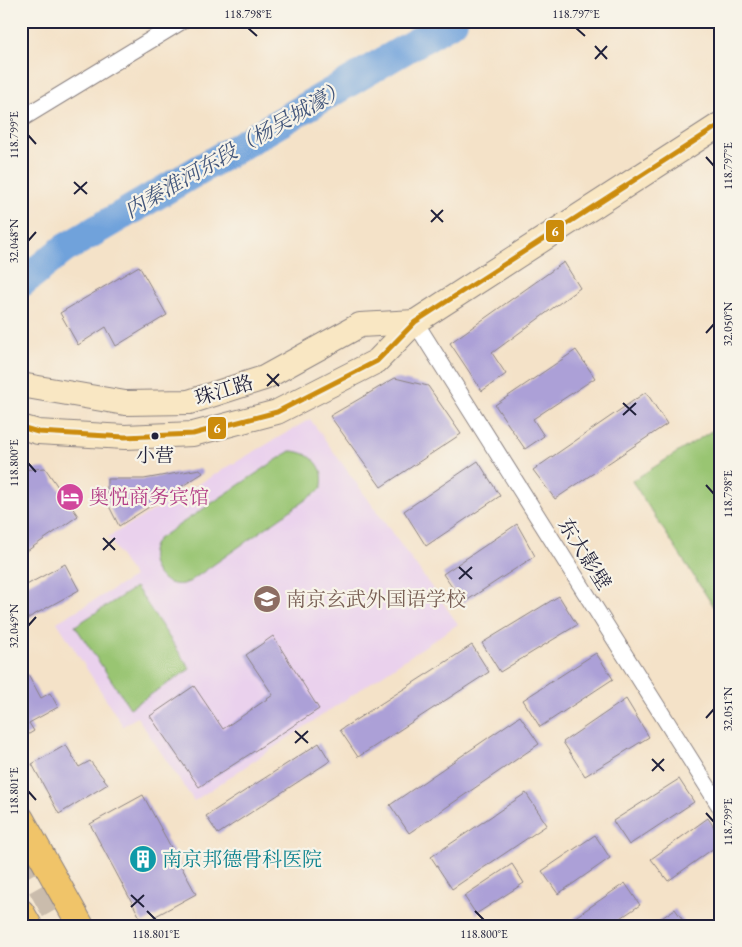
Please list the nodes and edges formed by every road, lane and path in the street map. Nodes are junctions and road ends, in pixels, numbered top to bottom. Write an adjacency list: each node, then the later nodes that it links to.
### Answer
1 (182, 21): 2 (street)
2 (21, 119)
3 (721, 124): 4 (main road, 珠江路)
4 (415, 322): 5 (main road, 珠江路); 6 (main road, 珠江路); 7 (street, 东大影壁)
5 (21, 385)
6 (21, 427)
7 (721, 808)
8 (21, 819): 11 (main road)
9 (21, 912): 10 (main road)
10 (29, 926)
11 (81, 926)

